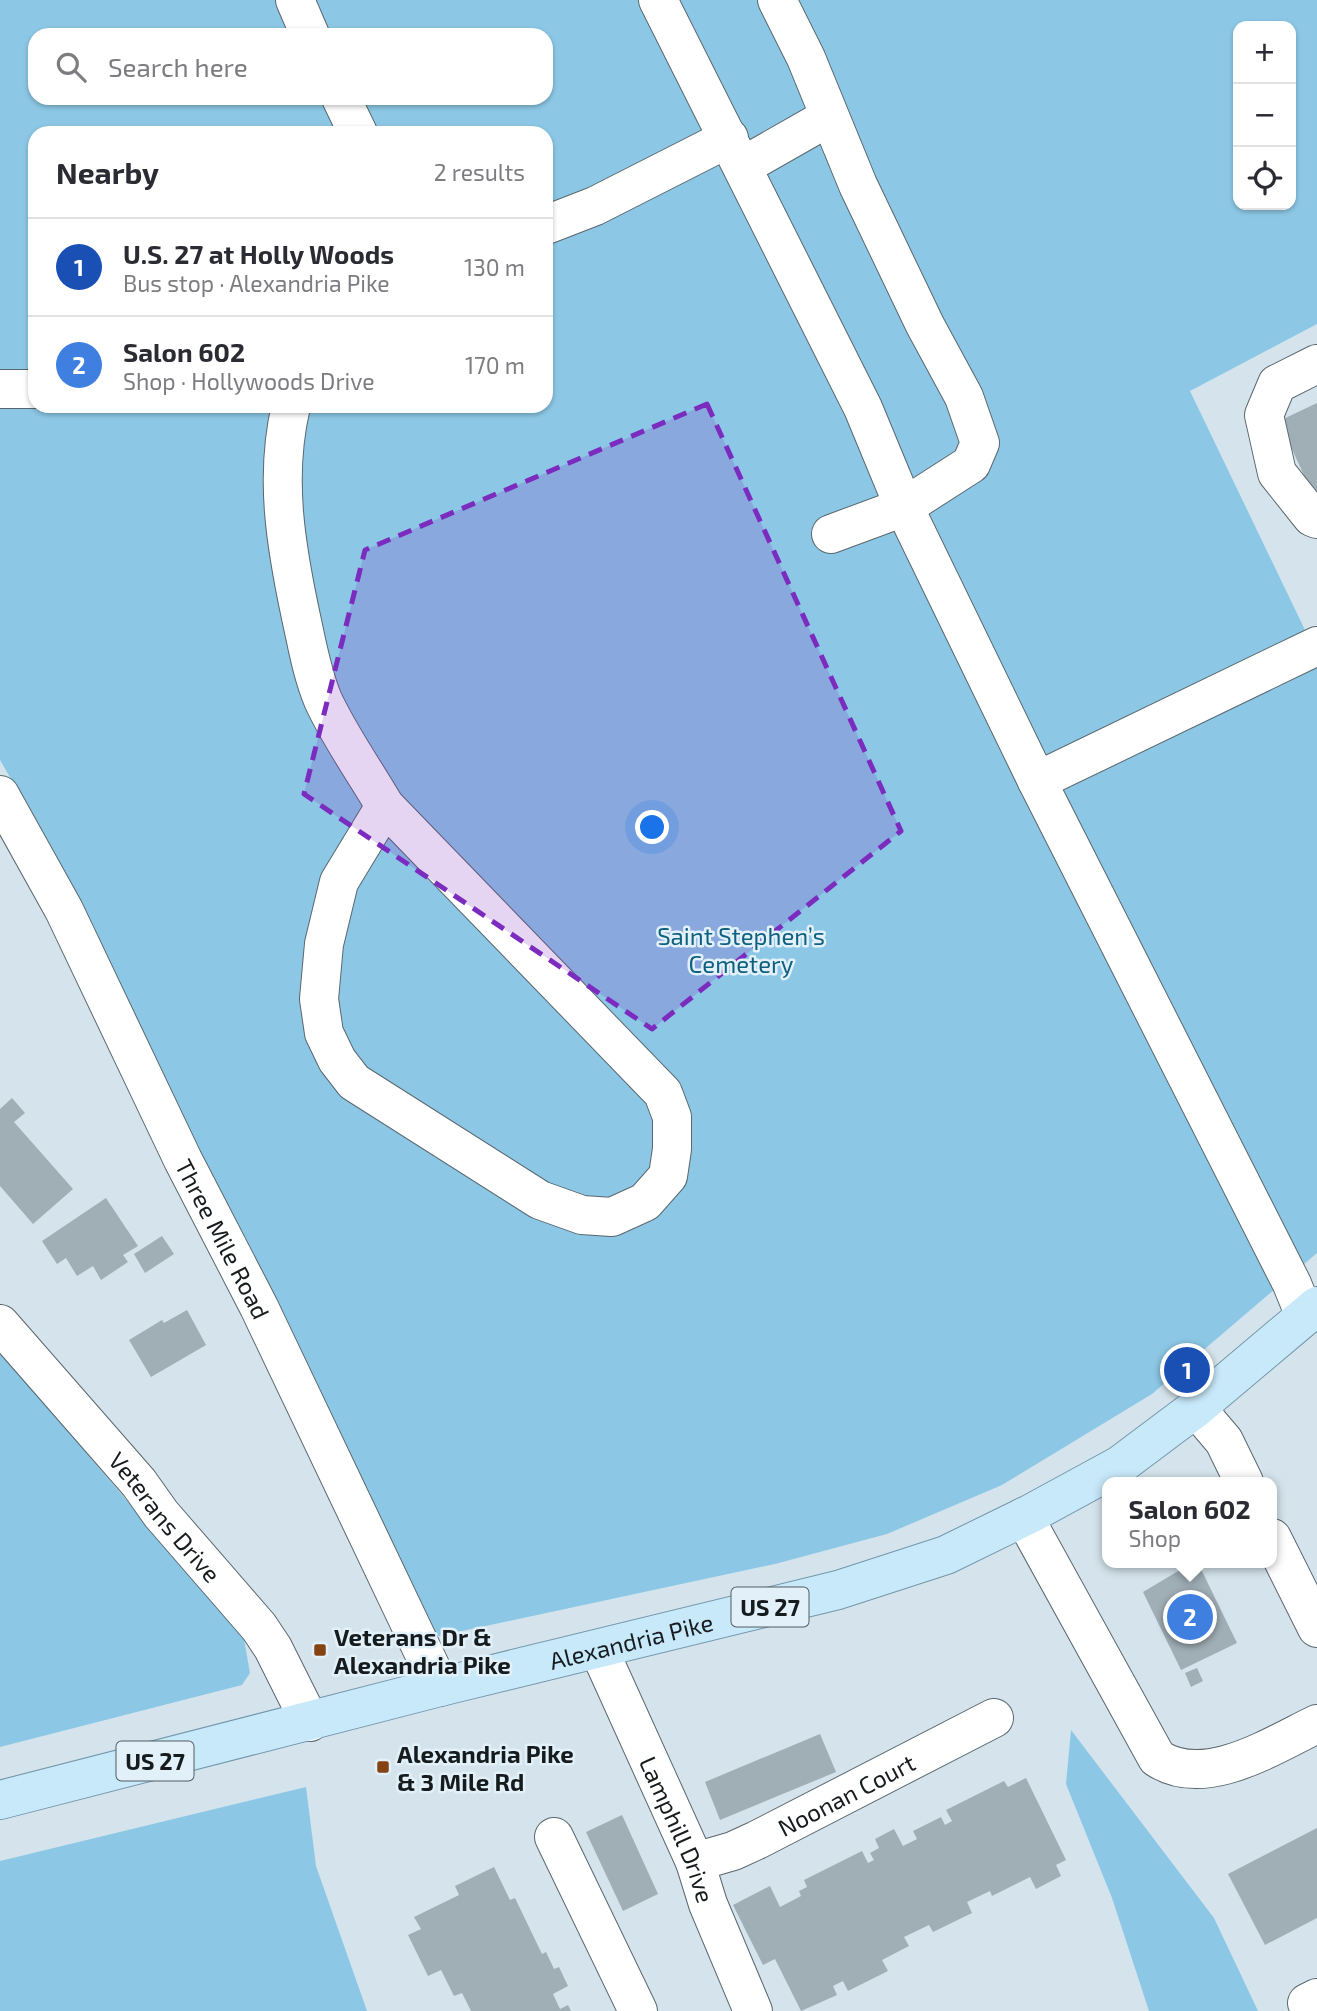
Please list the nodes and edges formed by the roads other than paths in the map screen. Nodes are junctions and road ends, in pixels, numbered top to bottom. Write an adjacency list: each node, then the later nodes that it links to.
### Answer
1 (295, 0): 4 (street)
2 (659, 0): 8 (street)
3 (777, 0): 6 (street)
4 (307, 28)
5 (344, 105): 7 (street)
6 (829, 117): 8 (street); 14 (street)
7 (355, 126)
8 (736, 152): 9 (street); 14 (street)
9 (553, 222)
10 (1317, 364): 15 (street)
11 (28, 389): 12 (street)
12 (0, 390)
13 (290, 413): 20 (street)
14 (904, 507): 16 (street); 18 (street)
15 (1317, 519)
16 (831, 534)
17 (1317, 646): 18 (street)
18 (1037, 781): 21 (street)
19 (0, 795): 29 (street, Three Mile Road)
20 (385, 806): 20 (street)
21 (1311, 1311): 23 (main road, Alexandria Pike / US 27)
22 (0, 1324): 31 (street, Veterans Drive)
23 (1196, 1408): 24 (street); 25 (main road, Alexandria Pike / US 27)
24 (1242, 1477)
25 (1024, 1517): 28 (main road, Alexandria Pike / US 27); 32 (street)
26 (1277, 1548): 27 (street)
27 (1317, 1628)
28 (599, 1650): 29 (main road, Alexandria Pike / US 27); 35 (street, Lamphill Drive)
29 (440, 1687): 31 (main road, Alexandria Pike / US 27)
30 (994, 1718): 35 (street, Noonan Court)
31 (310, 1722): 33 (main road, Alexandria Pike / US 27)
32 (1317, 1724)
33 (0, 1800)
34 (554, 1837): 36 (street)
35 (695, 1862): 37 (street, Lamphill Drive)
36 (638, 2011)
37 (753, 2011)

